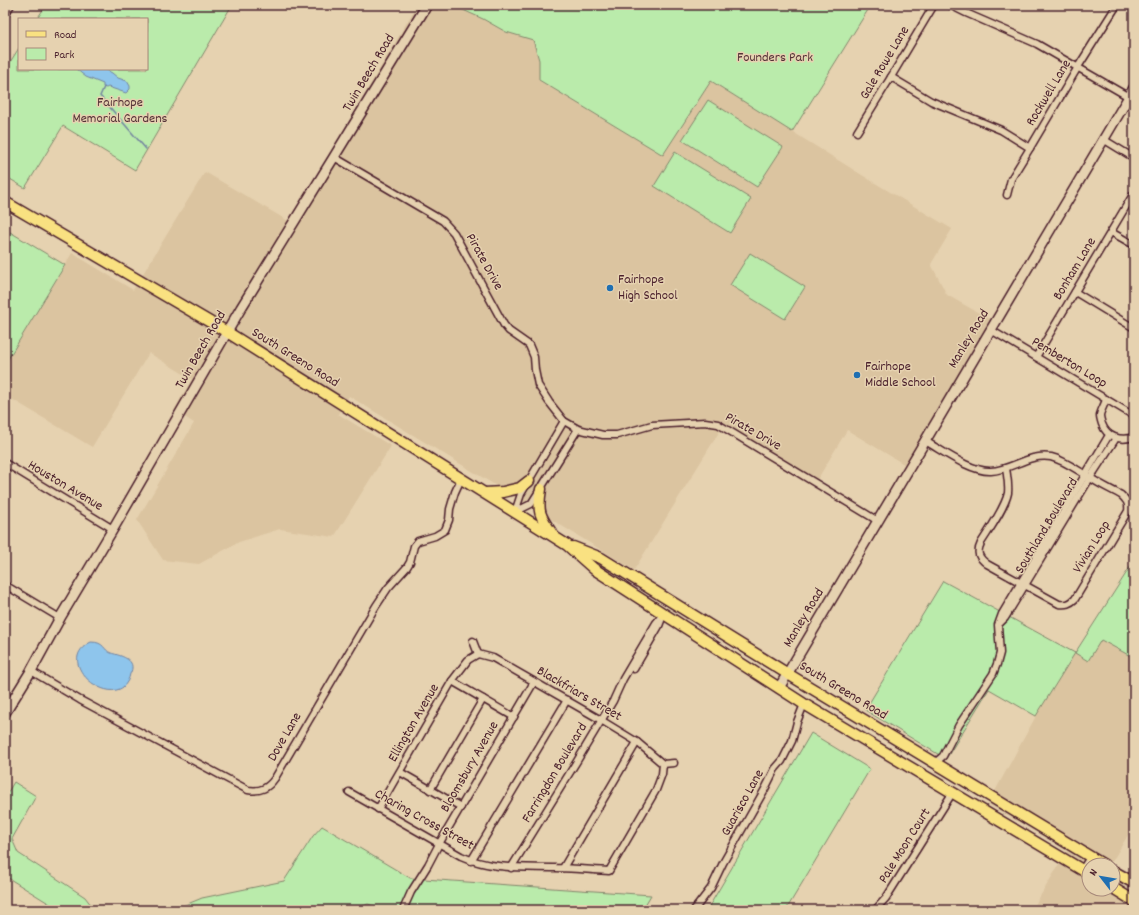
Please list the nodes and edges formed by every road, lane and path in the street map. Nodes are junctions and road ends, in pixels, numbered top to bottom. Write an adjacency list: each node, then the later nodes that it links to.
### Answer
1 (11, 5): 6 (street)
2 (427, 5): 14 (street, Twin Beech Road)
3 (934, 5): 8 (street, Gale Rowe Lane)
4 (950, 5): 7 (street)
5 (1117, 5): 7 (street, Rockwell Lane)
6 (5, 15)
7 (1078, 67): 10 (street); 13 (street, Rockwell Lane)
8 (891, 77): 11 (street, Gale Rowe Lane); 13 (street)
9 (1134, 88): 10 (street, Manley Road)
10 (1129, 97): 12 (street, Manley Road)
11 (856, 132)
12 (1103, 139): 15 (street); 23 (street, Manley Road)
13 (1030, 148): 17 (street, Rockwell Lane)
14 (334, 157): 24 (street, Twin Beech Road); 28 (street, Pirate Drive)
15 (1134, 158)
16 (1134, 193): 19 (street, Bonham Lane)
17 (1007, 195)
18 (5, 202): 24 (main road, South Greeno Road)
19 (1111, 232): 20 (street); 21 (street, Bonham Lane)
20 (1134, 246)
21 (1075, 292): 22 (street); 25 (street, Bonham Lane)
22 (1134, 328)
23 (991, 330): 25 (street, Pemberton Loop); 33 (street, Manley Road)
24 (227, 332): 37 (main road, South Greeno Road); 43 (street, Twin Beech Road)
25 (1036, 357): 26 (street, Pemberton Loop)
26 (1106, 400): 27 (street, Pemberton Loop); 30 (street)
27 (1134, 416)
28 (564, 421): 29 (street, Pirate Drive); 38 (street)
29 (578, 429): 39 (street); 42 (street, Pirate Drive)
30 (1109, 435): 32 (street); 36 (street, Southland Boulevard)
31 (1134, 437): 32 (street)
32 (1116, 438): 36 (street, Southland Boulevard)
33 (925, 441): 35 (street); 42 (street, Manley Road)
34 (5, 463): 43 (street, Houston Avenue)
35 (1006, 468): 36 (street); 47 (street)
36 (1088, 476): 47 (street, Southland Boulevard); 47 (street, Vivian Loop)
37 (462, 479): 40 (main road, South Greeno Road); 52 (street, Dove Lane)
38 (529, 480): 40 (main road); 41 (street)
39 (541, 489): 41 (street); 44 (main road)
40 (485, 493): 41 (main road, South Greeno Road)
41 (515, 512): 44 (main road, South Greeno Road)
42 (878, 521): 53 (street, Manley Road)
43 (113, 529): 49 (street, Twin Beech Road)
44 (556, 538): 45 (main road, South Greeno Road)
45 (567, 545): 48 (main road, South Greeno Road); 53 (main road, South Greeno Road)
46 (5, 585): 49 (street)
47 (1022, 585): 65 (street, Southland Boulevard)
48 (663, 614): 56 (main road, South Greeno Road); 62 (street, Farringdon Boulevard)
49 (60, 618): 52 (street, Twin Beech Road)
50 (473, 641): 51 (street)
51 (478, 654): 54 (street, Ellington Avenue); 55 (street, Blackfriars Street)
52 (31, 670): 60 (street, Twin Beech Road)
53 (788, 674): 56 (street, Manley Road); 65 (main road, South Greeno Road)
54 (452, 681): 57 (street); 67 (street, Ellington Avenue)
55 (534, 682): 58 (street, Blackfriars Street); 61 (street, Bloomsbury Avenue)
56 (779, 688): 59 (main road, South Greeno Road)
57 (483, 699): 61 (street); 68 (street)
58 (567, 700): 62 (street, Blackfriars Street); 75 (street)
59 (804, 704): 70 (main road, South Greeno Road); 84 (street, Guarisco Lane)
60 (5, 713)
61 (514, 717): 71 (street, Bloomsbury Avenue)
62 (601, 720): 63 (street, Blackfriars Street); 76 (street, Farringdon Boulevard)
63 (637, 742): 66 (street, Blackfriars Street); 77 (street)
64 (674, 763): 66 (street)
65 (935, 763): 74 (main road, South Greeno Road)
66 (663, 764): 77 (street, Charing Cross Street)
67 (400, 772): 68 (street); 72 (street, Ellington Avenue)
68 (430, 790): 71 (street)
69 (349, 792): 72 (street, Charing Cross Street)
70 (952, 792): 78 (main road, South Greeno Road); 85 (street, Pale Moon Court)
71 (461, 807): 73 (street, Bloomsbury Avenue)
72 (378, 809): 73 (street, Charing Cross Street)
73 (439, 844): 75 (street, Charing Cross Street); 83 (street, Bloomsbury Avenue)
74 (1090, 857)
75 (471, 861): 76 (street, Charing Cross Street)
76 (511, 868): 77 (street, Charing Cross Street)
77 (563, 868)
78 (1081, 869)
79 (1121, 876): 80 (main road)
80 (1134, 883)
81 (1121, 893): 82 (main road)
82 (1134, 901)
83 (403, 910)
84 (694, 910)
85 (875, 910)

